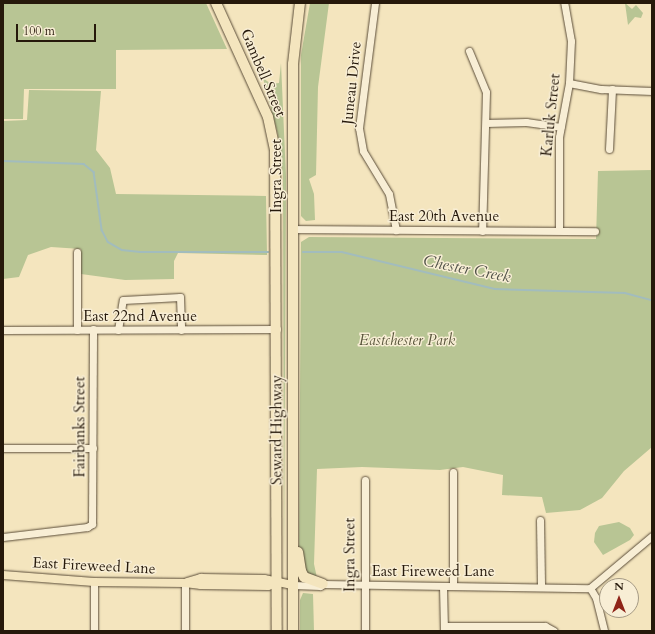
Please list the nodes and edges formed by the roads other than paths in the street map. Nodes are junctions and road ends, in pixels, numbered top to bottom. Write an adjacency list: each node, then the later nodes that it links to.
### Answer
1 (216, 3): 13 (highway, Gambell Street)
2 (300, 3): 12 (highway, Ingra Street)
3 (375, 3): 14 (street, Juneau Drive)
4 (564, 3): 6 (street, Karluk Street)
5 (469, 51): 9 (street)
6 (569, 83): 7 (street); 10 (street, Karluk Street)
7 (612, 90): 8 (street); 11 (street)
8 (652, 91)
9 (486, 123): 10 (street); 16 (street)
10 (561, 127): 15 (street, Karluk Street)
11 (609, 149)
12 (292, 229): 14 (street, East 20th Avenue); 29 (highway, Seward Highway)
13 (277, 230): 20 (highway, Seward Highway)
14 (396, 230): 16 (street, East 20th Avenue)
15 (559, 230): 16 (street, East 20th Avenue); 17 (street, East 20th Avenue)
16 (482, 231)
17 (595, 231)
18 (77, 252): 22 (street)
19 (93, 329): 22 (street, East 22nd Avenue); 23 (street, East 22nd Avenue); 26 (street, Fairbanks Street)
20 (277, 329): 24 (street, East 22nd Avenue); 36 (highway, Seward Highway)
21 (3, 330): 22 (street, East 22nd Avenue)
22 (77, 330)
23 (118, 330): 24 (street, East 22nd Avenue); 24 (street)
24 (181, 330)
25 (3, 448): 26 (street)
26 (94, 448): 32 (street, Fairbanks Street)
27 (453, 472): 41 (street)
28 (365, 480): 38 (street, Ingra Street)
29 (292, 514): 37 (highway); 39 (highway, Seward Highway)
30 (540, 520): 42 (street)
31 (652, 536): 43 (street)
32 (3, 537)
33 (3, 575): 34 (main road, East Fireweed Lane)
34 (94, 582): 35 (main road, East Fireweed Lane); 45 (street)
35 (185, 583): 36 (main road, East Fireweed Lane); 46 (street)
36 (277, 583): 39 (main road, East Fireweed Lane); 47 (highway, Seward Highway)
37 (324, 584): 38 (street, East Fireweed Lane); 39 (street, East Fireweed Lane)
38 (366, 585): 40 (street, East Fireweed Lane); 49 (street, Ingra Street)
39 (293, 586): 48 (highway, Seward Highway)
40 (443, 586): 41 (street, East Fireweed Lane); 44 (street)
41 (453, 586): 42 (street, East Fireweed Lane)
42 (541, 586): 43 (street, East Fireweed Lane)
43 (590, 588): 51 (street)
44 (444, 628): 50 (street)
45 (94, 631)
46 (185, 631)
47 (277, 631)
48 (293, 631)
49 (365, 631)
50 (554, 631)
51 (604, 631)

